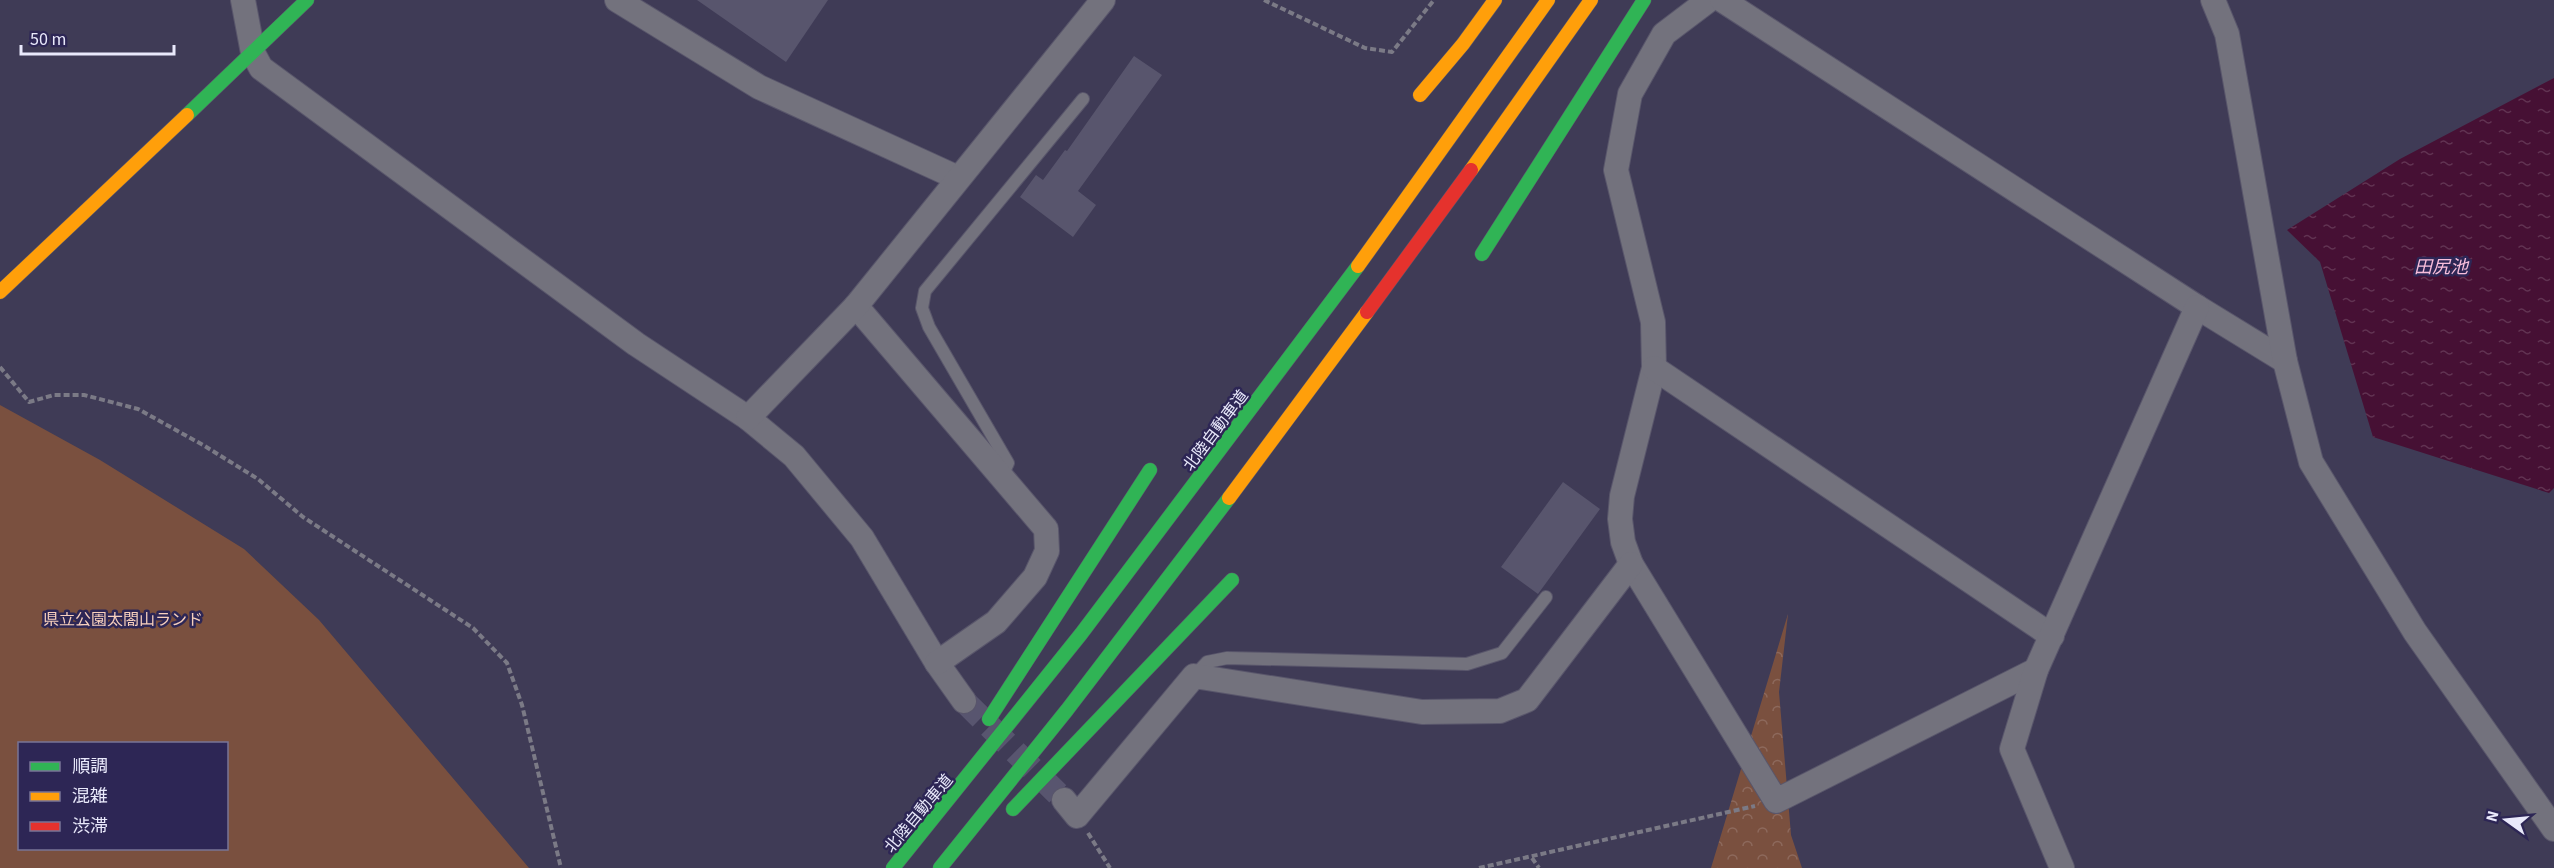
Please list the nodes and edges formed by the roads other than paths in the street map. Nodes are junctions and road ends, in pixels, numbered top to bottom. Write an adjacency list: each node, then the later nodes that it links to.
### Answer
1 (243, 0): 12 (street)
2 (307, 0): 12 (main road)
3 (617, 0): 15 (street)
4 (1103, 0): 15 (street)
5 (1495, 0): 13 (main road)
6 (1548, 0): 39 (main road, 北陸自動車道)
7 (1591, 0): 40 (main road)
8 (1644, 0): 16 (main road)
9 (1709, 0): 21 (street)
10 (1722, 0): 19 (street)
11 (2213, 0): 20 (street)
12 (253, 53): 17 (main road); 22 (street)
13 (1420, 95)
14 (1083, 99): 24 (lane)
15 (958, 178): 18 (street)
16 (1482, 254)
17 (0, 292)
18 (856, 306): 22 (street); 24 (street)
19 (2197, 307): 20 (street); 28 (street)
20 (2285, 361): 37 (street)
21 (1654, 368): 25 (street); 28 (street)
22 (748, 418): 29 (street)
23 (1150, 470): 33 (main road)
24 (1002, 476): 29 (street)
25 (1630, 564): 30 (street); 31 (street)
26 (1232, 580): 36 (main road)
27 (1546, 597): 31 (lane)
28 (2052, 636): 30 (street)
29 (937, 663): 32 (street)
30 (2036, 670): 41 (street)
31 (1194, 676): 35 (street)
32 (964, 701)
33 (983, 729)
34 (958, 765): 38 (main road)
35 (1070, 808)
36 (1000, 823)
37 (2554, 829)
38 (880, 868)
39 (893, 868)
40 (940, 868)
41 (2062, 868)

